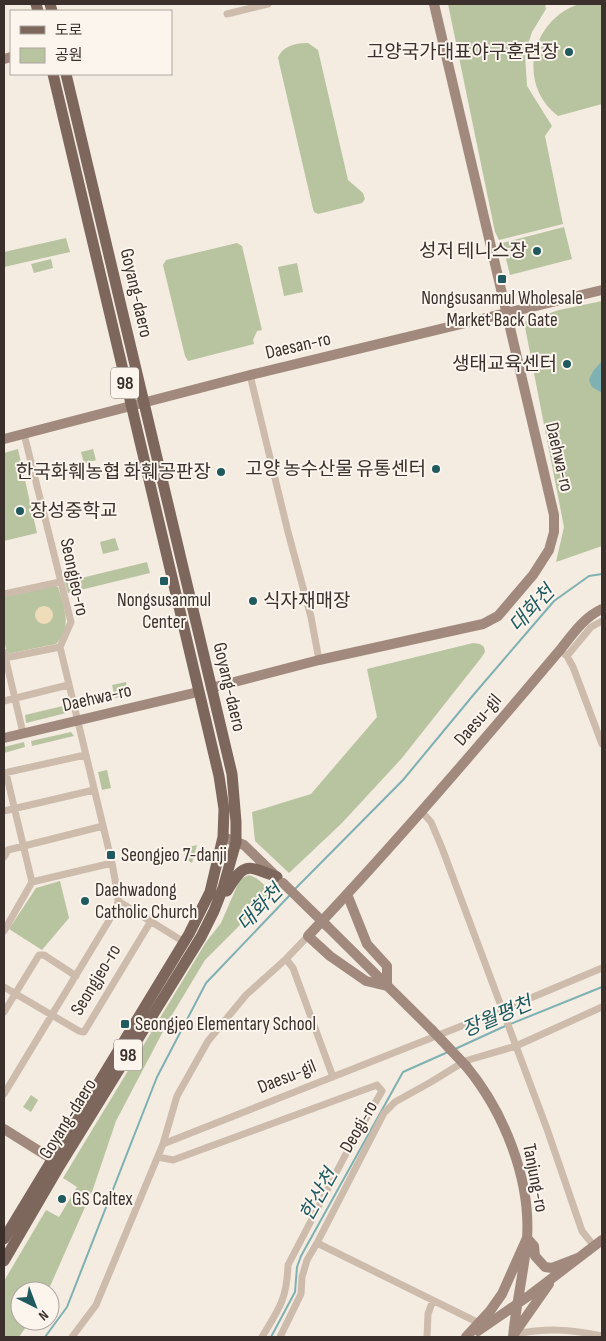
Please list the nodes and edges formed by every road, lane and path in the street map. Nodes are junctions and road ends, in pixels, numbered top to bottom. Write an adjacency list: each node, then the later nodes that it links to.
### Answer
1 (268, 4): 3 (street)
2 (434, 4): 7 (street, Daehwa-ro)
3 (227, 14)
4 (53, 75): 10 (main road, Goyang-daero / 98)
5 (66, 75): 9 (main road, Goyang-daero / 98)
6 (602, 290): 7 (street, Daesan-ro)
7 (507, 314): 8 (street, Daesan-ro); 20 (street, Daehwa-ro)
8 (250, 375): 9 (street, Daesan-ro); 20 (street)
9 (144, 403): 10 (street, Daesan-ro); 22 (main road, Goyang-daero / 98)
10 (131, 407): 11 (street, Daesan-ro); 23 (main road, Goyang-daero / 98)
11 (24, 434): 12 (street, Daesan-ro); 13 (street, Seongjeo-ro)
12 (4, 439)
13 (60, 582): 14 (street); 17 (street, Seongjeo-ro)
14 (4, 594)
15 (602, 609): 18 (street, Daesu-gil)
16 (602, 620): 18 (street)
17 (60, 646): 19 (street); 21 (street)
18 (564, 653): 29 (street); 35 (street, Daesu-gil)
19 (5, 655): 24 (street)
20 (319, 660): 22 (street, Daehwa-ro)
21 (68, 685): 24 (street); 26 (street)
22 (212, 688): 38 (main road, Goyang-daero / 98)
23 (198, 692): 26 (street, Daehwa-ro); 37 (main road, Goyang-daero / 98)
24 (14, 698): 25 (street); 27 (street)
25 (4, 701)
26 (78, 721): 27 (street, Daehwa-ro); 30 (street)
27 (22, 733): 28 (street, Daehwa-ro)
28 (4, 738)
29 (602, 744)
30 (85, 754): 31 (street); 32 (street)
31 (5, 773): 33 (street)
32 (94, 790): 33 (street); 36 (street)
33 (15, 809): 34 (street); 39 (street)
34 (4, 811)
35 (420, 812): 44 (street, Daesu-gil); 59 (street)
36 (103, 826): 39 (street); 41 (street)
37 (223, 837): 38 (street); 50 (main road, Goyang-daero / 98)
38 (236, 842): 42 (street); 46 (main road, Goyang-daero / 98)
39 (23, 846): 40 (street); 43 (street)
40 (4, 857)
41 (112, 863): 43 (street); 45 (street)
42 (280, 880): 46 (main road); 54 (street, bridge)
43 (32, 882): 48 (street)
44 (347, 894): 49 (street, Daesu-gil); 54 (street)
45 (118, 901): 47 (street); 53 (street, Seongjeo-ro)
46 (214, 911): 74 (main road, Goyang-daero / 98)
47 (151, 921): 50 (street); 60 (street, Seongjeo-ro)
48 (4, 931)
49 (308, 936): 51 (street, Daesu-gil); 54 (street)
50 (184, 942): 68 (main road, Goyang-daero / 98)
51 (286, 959): 63 (street, Daesu-gil); 66 (street, Daesu-gil)
52 (602, 968): 59 (street)
53 (76, 976): 56 (street); 60 (street, Seongjeo-ro)
54 (387, 986): 62 (street, Tanjung-ro, bridge)
55 (4, 987): 56 (street)
56 (15, 994): 58 (street); 60 (street)
57 (602, 1007): 61 (street)
58 (4, 1012)
59 (503, 1012): 61 (street); 63 (street)
60 (51, 1016): 64 (street, Seongjeo-ro)
61 (515, 1043): 62 (street); 72 (street)
62 (466, 1064): 69 (street, Tanjung-ro); 71 (street, Deogi-ro)
63 (333, 1077): 66 (street, Daesu-gil)
64 (4, 1093)
65 (4, 1129): 68 (street)
66 (163, 1144): 67 (street, Daesu-gil)
67 (158, 1157): 83 (street, Daesu-gil); 84 (street)
68 (52, 1159): 70 (main road, Goyang-daero / 98)
69 (527, 1238): 73 (street); 77 (street, Tanjung-ro); 78 (street)
70 (4, 1239)
71 (317, 1243): 76 (street); 85 (street, Deogi-ro)
72 (598, 1243): 73 (street)
73 (578, 1258): 75 (street)
74 (4, 1262)
75 (558, 1273): 77 (street); 82 (street)
76 (433, 1300): 78 (street); 86 (street)
77 (517, 1304): 82 (street, Tanjung-ro); 87 (street)
78 (479, 1323): 87 (street)
79 (567, 1329): 80 (street); 81 (street); 88 (street)
80 (540, 1333): 82 (street)
81 (602, 1335)
82 (514, 1336)
83 (72, 1337)
84 (262, 1337)
85 (280, 1337)
86 (427, 1337)
87 (467, 1337)
88 (572, 1337)

